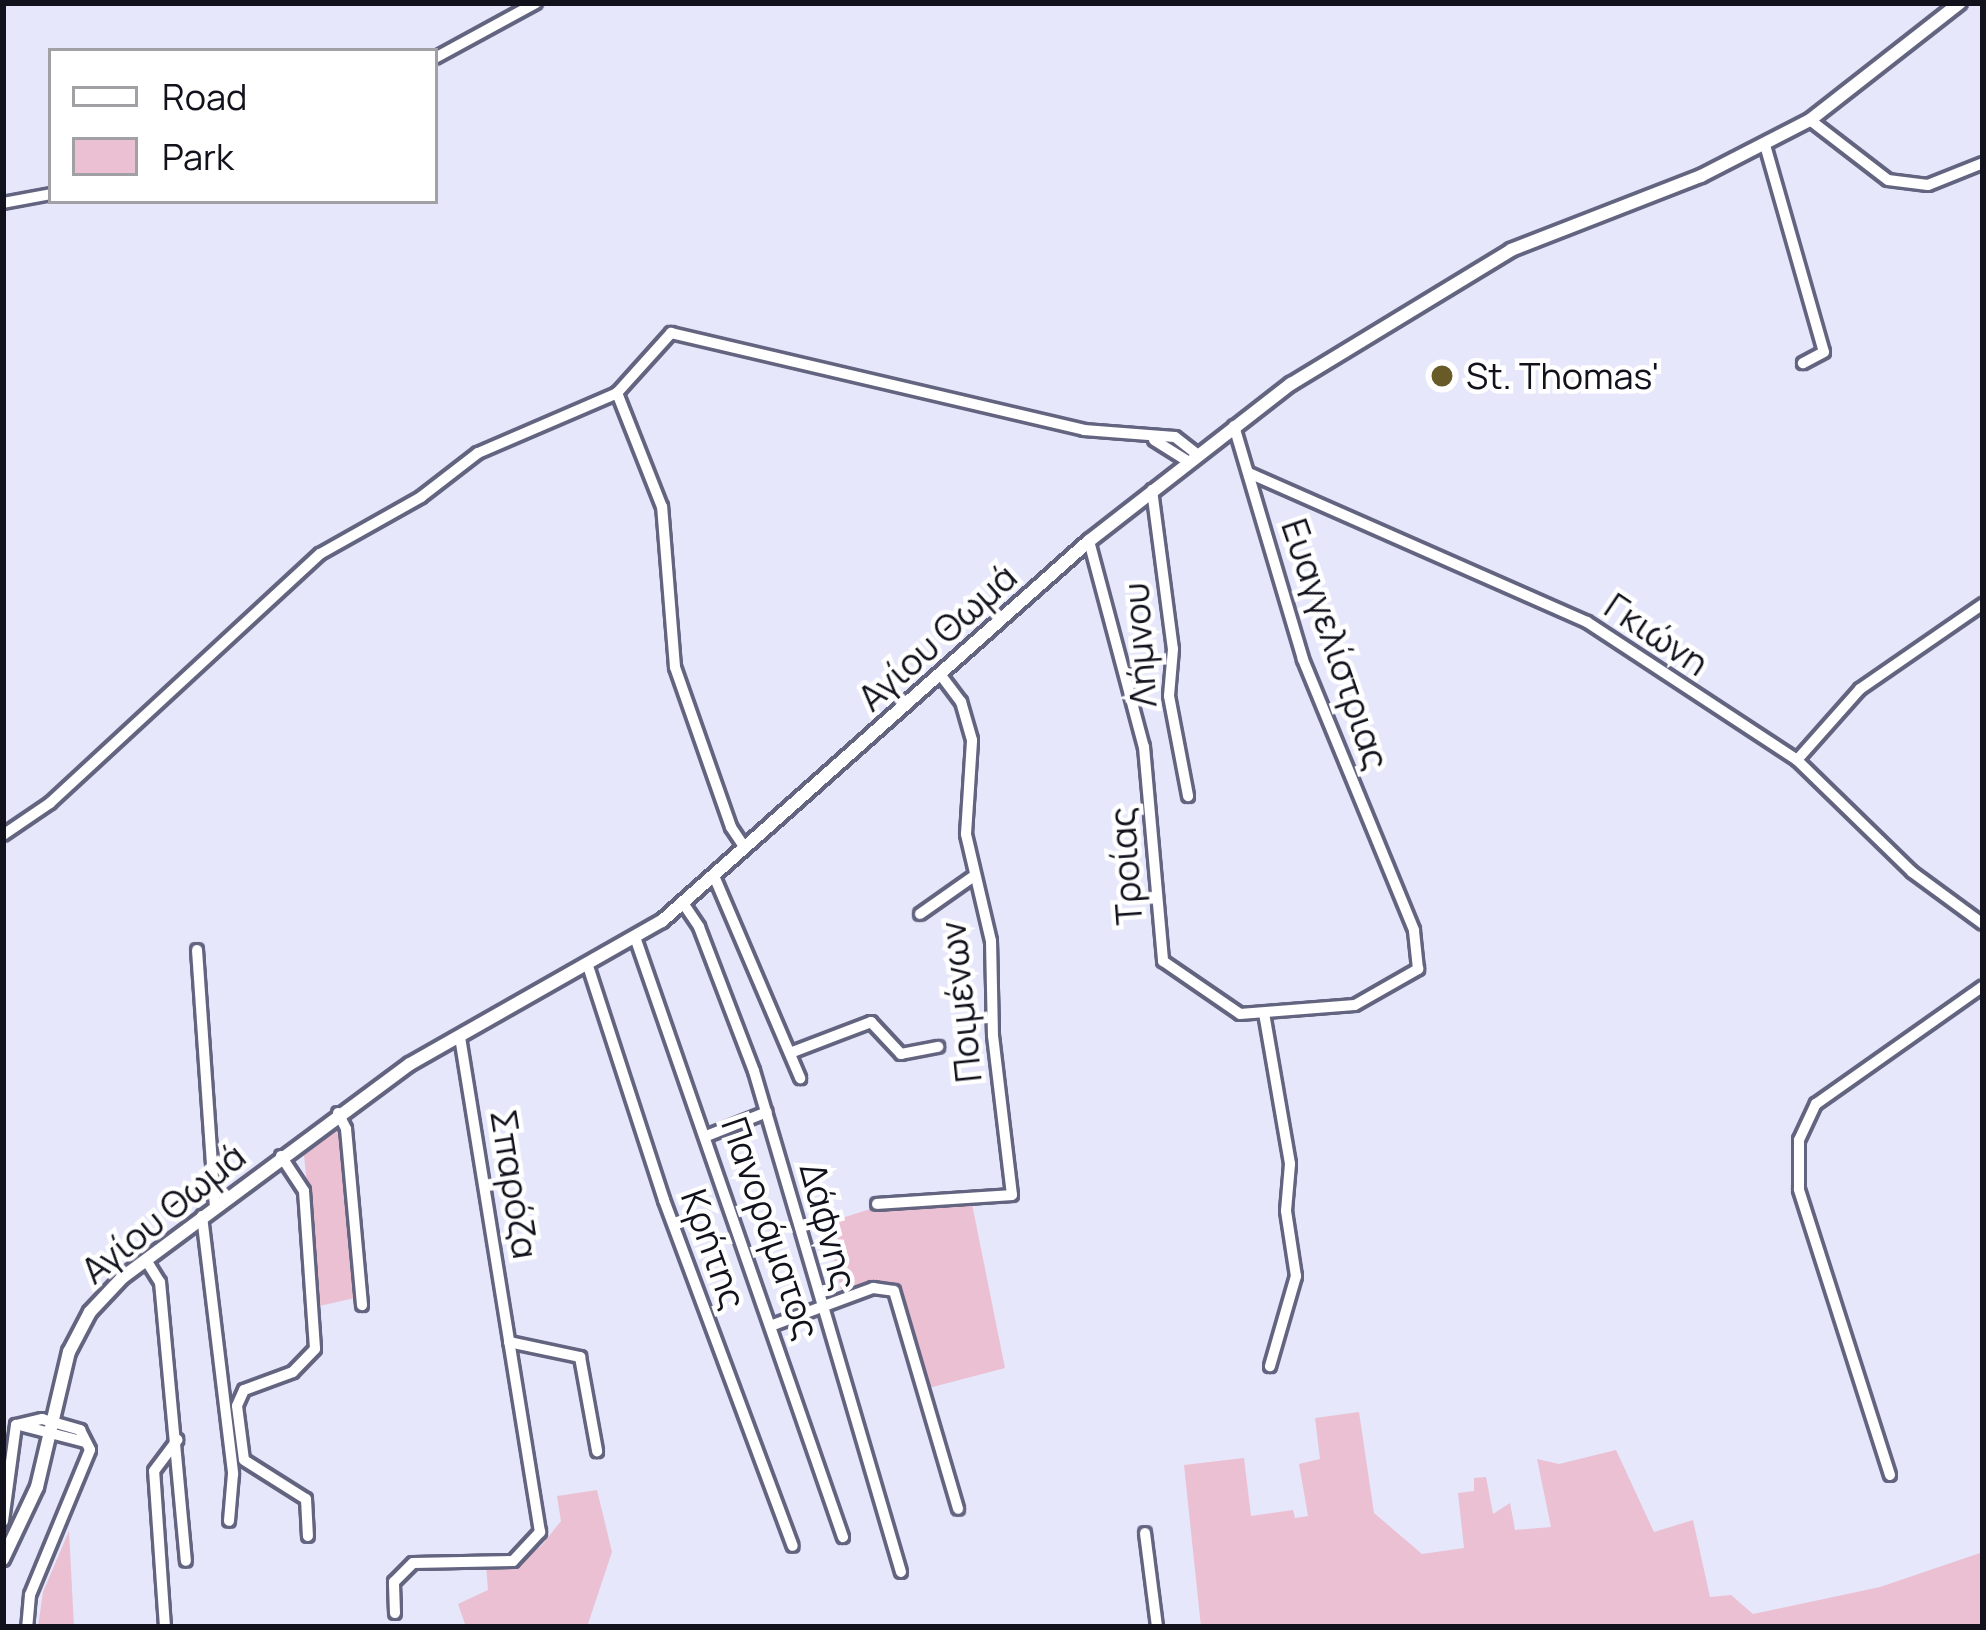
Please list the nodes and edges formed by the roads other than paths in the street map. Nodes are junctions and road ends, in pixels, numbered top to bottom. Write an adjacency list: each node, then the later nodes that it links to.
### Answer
1 (536, 3): 3 (street)
2 (1960, 3): 4 (main road, Αγίου Θωμά)
3 (438, 56)
4 (1810, 120): 5 (main road, Αγίου Θωμά); 6 (street)
5 (1765, 145): 9 (street); 11 (main road, Αγίου Θωμά)
6 (1983, 163)
7 (48, 194): 8 (street)
8 (3, 202)
9 (1803, 364)
10 (617, 394): 12 (street); 20 (street); 21 (street)
11 (1234, 426): 12 (main road, Αγίου Θωμά); 13 (street, Ευαγγελίστριας)
12 (1192, 458): 14 (main road, Αγίου Θωμά)
13 (1249, 472): 18 (street, Γκιώνη); 24 (street, Ευαγγελίστριας)
14 (1152, 490): 15 (main road, Αγίου Θωμά); 19 (street, Λήμνου)
15 (1089, 541): 17 (main road, Αγίου Θωμά); 32 (street, Τροίας)
16 (1983, 604): 18 (street)
17 (941, 675): 21 (main road, Αγίου Θωμά); 23 (street, Ποιμένων)
18 (1797, 760): 27 (street, Γκιώνη)
19 (1189, 796)
20 (3, 835)
21 (745, 848): 22 (main road, Αγίου Θωμά)
22 (714, 876): 25 (main road, Αγίου Θωμά); 35 (street)
23 (974, 877): 26 (street); 42 (street, Ποιμένων)
24 (1393, 878): 32 (street, Τροίας)
25 (683, 904): 28 (main road, Αγίου Θωμά); 37 (street, Δάφνης)
26 (920, 914)
27 (1983, 924)
28 (636, 940): 30 (main road, Αγίου Θωμά); 39 (street, Πανοράματος)
29 (197, 950): 41 (street)
30 (589, 969): 33 (main road, Αγίου Θωμά); 60 (street, Κρήτης)
31 (1983, 986): 53 (street)
32 (1264, 1013): 49 (street)
33 (460, 1037): 38 (main road, Αγίου Θωμά); 48 (street, Σπαρόζα)
34 (938, 1047): 35 (street)
35 (790, 1053): 36 (street)
36 (800, 1078)
37 (766, 1112): 39 (street); 46 (street, Δάφνης)
38 (338, 1113): 40 (main road, Αγίου Θωμά); 45 (street)
39 (709, 1135): 47 (street, Πανοράματος)
40 (281, 1156): 41 (main road, Αγίου Θωμά); 58 (street)
41 (215, 1204): 43 (main road, Αγίου Θωμά)
42 (877, 1204)
43 (202, 1216): 44 (main road, Αγίου Θωμά); 56 (street)
44 (146, 1260): 50 (main road, Αγίου Θωμά); 51 (street)
45 (362, 1304)
46 (820, 1308): 47 (street); 54 (street); 63 (street, Δάφνης)
47 (773, 1325): 59 (street, Πανοράματος)
48 (509, 1342): 52 (street); 64 (street, Σπαρόζα)
49 (1270, 1366)
50 (53, 1426): 55 (street); 61 (main road, Αγίου Θωμά); 65 (street)
51 (177, 1439): 62 (street); 66 (street)
52 (597, 1451)
53 (1890, 1475)
54 (958, 1509)
55 (3, 1521)
56 (230, 1521)
57 (1145, 1532): 67 (street)
58 (308, 1536)
59 (843, 1537)
60 (793, 1546)
61 (3, 1559)
62 (186, 1561)
63 (901, 1572)
64 (394, 1612)
65 (27, 1627)
66 (165, 1627)
67 (1157, 1627)

